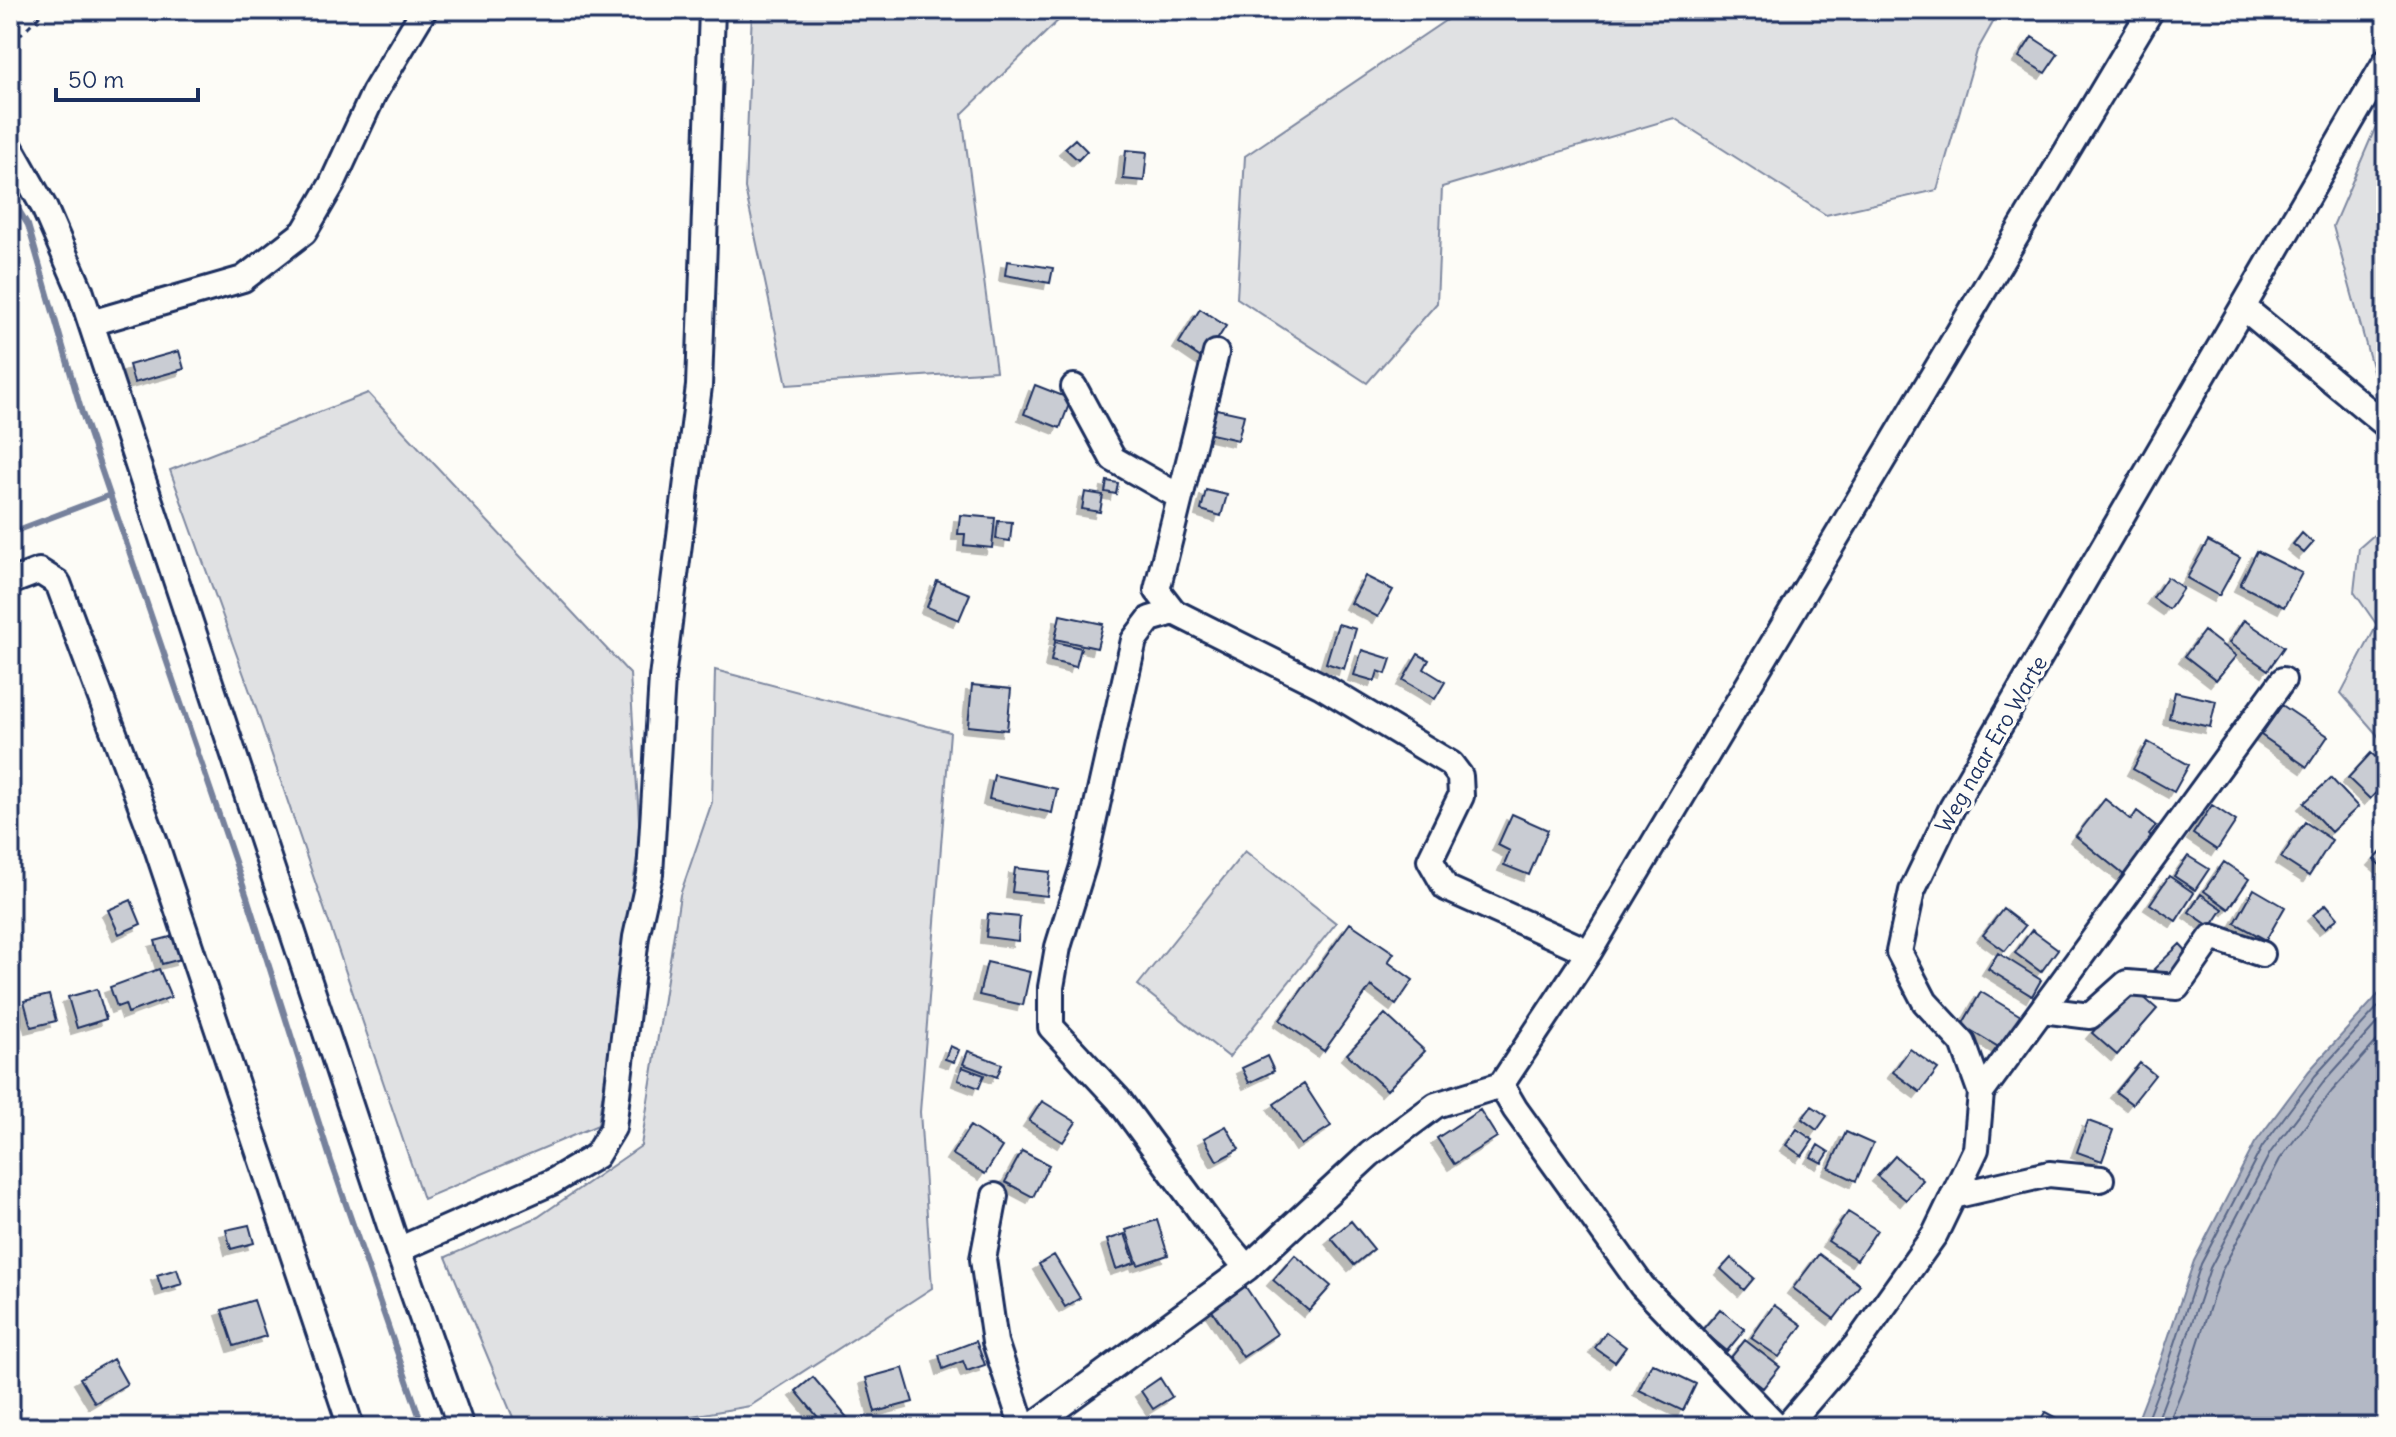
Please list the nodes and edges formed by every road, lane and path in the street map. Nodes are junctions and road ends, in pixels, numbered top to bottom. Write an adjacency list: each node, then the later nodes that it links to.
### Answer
1 (424, 10): 9 (street)
2 (712, 10): 25 (street)
3 (2151, 10): 17 (street)
4 (44, 11): 5 (path)
5 (10, 45)
6 (2386, 61): 8 (street, Weg naar Ero Warte)
7 (10, 147): 9 (street)
8 (2243, 307): 12 (street); 21 (street, Weg naar Ero Warte)
9 (91, 323): 25 (street)
10 (1216, 353): 13 (street)
11 (1074, 387): 13 (street)
12 (2386, 425)
13 (1180, 497): 15 (street)
14 (10, 582): 27 (street)
15 (1174, 612): 17 (street); 26 (street)
16 (2283, 680): 19 (street)
17 (1589, 952): 20 (street)
18 (2262, 954): 19 (street)
19 (2042, 1010): 21 (street)
20 (1501, 1085): 26 (street); 31 (street)
21 (1981, 1093): 24 (street, Weg naar Ero Warte)
22 (2101, 1179): 24 (street)
23 (995, 1196): 29 (street)
24 (1953, 1196): 32 (street, Weg naar Ero Warte)
25 (398, 1250): 28 (street)
26 (1247, 1268): 30 (street)
27 (351, 1427)
28 (461, 1427)
29 (1023, 1427)
30 (1031, 1427)
31 (1778, 1427)
32 (1786, 1427)

